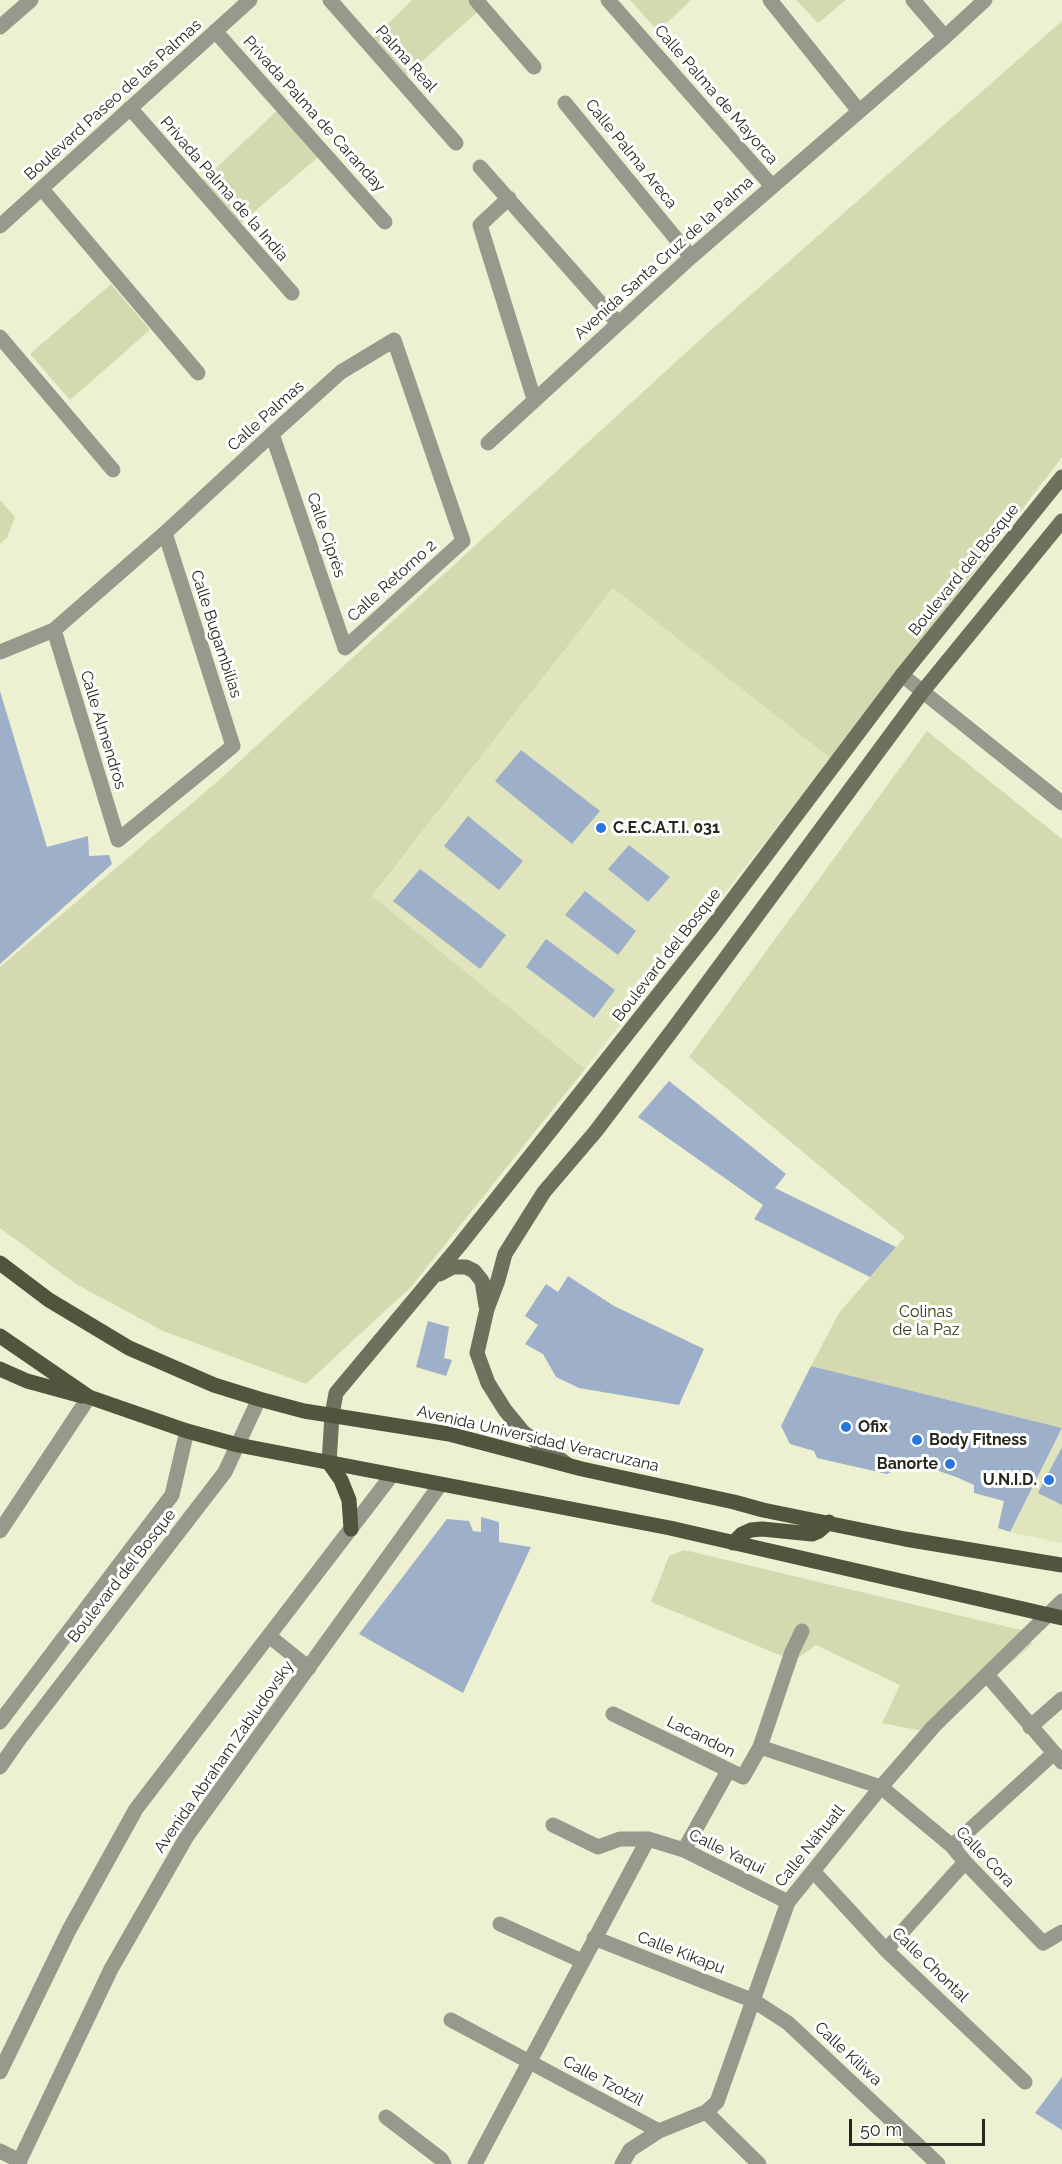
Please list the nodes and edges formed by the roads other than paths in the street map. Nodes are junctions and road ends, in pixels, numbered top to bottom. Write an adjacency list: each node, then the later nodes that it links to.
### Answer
1 (31, 0): 9 (street)
2 (250, 0): 10 (street, Boulevard Paseo de las Palmas)
3 (330, 0): 16 (street, Palma Real)
4 (476, 0): 12 (street)
5 (608, 0): 18 (street, Calle Palma de Mayorca)
6 (770, 0): 15 (street)
7 (913, 0): 11 (street)
8 (985, 0): 11 (street, Avenida Santa Cruz de la Palma)
9 (0, 27)
10 (215, 32): 14 (street, Boulevard Paseo de las Palmas); 21 (street, Privada Palma de Caranday)
11 (945, 37): 15 (street, Avenida Santa Cruz de la Palma)
12 (534, 68)
13 (565, 103): 23 (street, Calle Palma Areca)
14 (130, 108): 19 (street, Boulevard Paseo de las Palmas); 24 (street, Privada Palma de la India)
15 (859, 111): 18 (street, Avenida Santa Cruz de la Palma)
16 (456, 142)
17 (480, 167): 20 (street)
18 (772, 186): 23 (street, Avenida Santa Cruz de la Palma)
19 (42, 189): 22 (street, Boulevard Paseo de las Palmas); 27 (street)
20 (509, 198): 25 (street); 28 (street)
21 (385, 222)
22 (0, 226)
23 (691, 257): 25 (street, Avenida Santa Cruz de la Palma)
24 (291, 293)
25 (618, 323): 28 (street, Avenida Santa Cruz de la Palma)
26 (0, 338): 31 (street)
27 (198, 373)
28 (534, 399): 30 (street, Avenida Santa Cruz de la Palma)
29 (272, 434): 34 (street, Calle Palmas); 35 (street, Calle Palmas); 37 (street, Calle Ciprés)
30 (488, 443)
31 (113, 470)
32 (1062, 477): 39 (main road, Boulevard del Bosque)
33 (1062, 521): 40 (main road)
34 (165, 533): 36 (street, Calle Palmas); 42 (street, Calle Bugambilias)
35 (463, 541): 37 (street, Calle Retorno 2)
36 (54, 630): 38 (street, Calle Palmas); 42 (street, Calle Almendros)
37 (345, 648)
38 (0, 652)
39 (902, 675): 40 (street); 44 (main road, Boulevard del Bosque)
40 (923, 691): 41 (street); 45 (main road)
41 (1062, 803)
42 (118, 840)
43 (0, 1263): 49 (main road, Avenida Universidad Veracruzana)
44 (436, 1275): 45 (main road); 50 (main road, Boulevard del Bosque)
45 (487, 1309): 54 (main road)
46 (0, 1336): 48 (main road)
47 (0, 1369): 48 (main road)
48 (89, 1397): 51 (main road); 61 (street)
49 (259, 1399): 50 (main road, Avenida Universidad Veracruzana); 52 (street, Boulevard del Bosque)
50 (332, 1415): 53 (main road, Boulevard del Bosque); 54 (main road, Avenida Universidad Veracruzana)
51 (187, 1431): 52 (main road); 57 (street, Boulevard del Bosque)
52 (238, 1445): 53 (main road); 58 (street, Boulevard del Bosque)
53 (330, 1463): 55 (main road); 60 (main road)
54 (568, 1466): 59 (main road, Avenida Universidad Veracruzana)
55 (392, 1475): 56 (main road); 60 (street, Avenida Abraham Zabludovsky)
56 (440, 1485): 62 (main road); 68 (street, Avenida Abraham Zabludovsky)
57 (172, 1495): 58 (street); 72 (street, Boulevard del Bosque)
58 (196, 1509): 76 (street, Boulevard del Bosque)
59 (829, 1522): 62 (main road); 63 (main road, Avenida Universidad Veracruzana)
60 (351, 1529): 67 (street, Avenida Abraham Zabludovsky)
61 (0, 1530)
62 (733, 1543): 65 (main road)
63 (1062, 1565)
64 (1062, 1601): 65 (street, Calle Náhuatl)
65 (1055, 1617): 69 (street, Calle Náhuatl)
66 (802, 1631): 74 (street)
67 (269, 1636): 68 (street); 94 (street, Avenida Abraham Zabludovsky)
68 (309, 1668): 100 (street, Avenida Abraham Zabludovsky)
69 (988, 1676): 73 (street); 78 (street, Calle Náhuatl)
70 (1062, 1699): 73 (street)
71 (613, 1714): 77 (street, Lacandon)
72 (0, 1722)
73 (1030, 1727): 75 (street)
74 (760, 1748): 77 (street, Lacandon); 78 (street)
75 (1058, 1758): 81 (street)
76 (0, 1767)
77 (728, 1771): 82 (street)
78 (881, 1786): 81 (street, Calle Cora); 84 (street, Calle Náhuatl)
79 (553, 1826): 80 (street, Calle Yaqui)
80 (648, 1839): 82 (street, Calle Yaqui); 88 (street)
81 (952, 1846): 83 (street, Calle Cora)
82 (684, 1850): 85 (street, Calle Yaqui)
83 (965, 1862): 87 (street, Calle Cora); 89 (street)
84 (813, 1871): 85 (street, Calle Náhuatl); 89 (street, Calle Chontal)
85 (788, 1902): 91 (street, Calle Náhuatl)
86 (500, 1924): 90 (street)
87 (1062, 1932)
88 (594, 1938): 90 (street); 91 (street, Calle Kikapu)
89 (886, 1950): 95 (street, Calle Chontal)
90 (582, 1961): 93 (street)
91 (754, 2001): 96 (street, Calle Náhuatl); 105 (street, Calle Kiliwa)
92 (451, 2020): 93 (street, Calle Tzotzil)
93 (529, 2063): 98 (street, Calle Tzotzil); 102 (street)
94 (0, 2072)
95 (1025, 2082)
96 (706, 2112): 98 (street); 104 (street)
97 (386, 2117): 101 (street)
98 (659, 2131): 103 (street)
99 (0, 2151): 100 (street)
100 (19, 2162)
101 (444, 2164)
102 (475, 2164)
103 (622, 2164)
104 (759, 2164)
105 (938, 2164)

